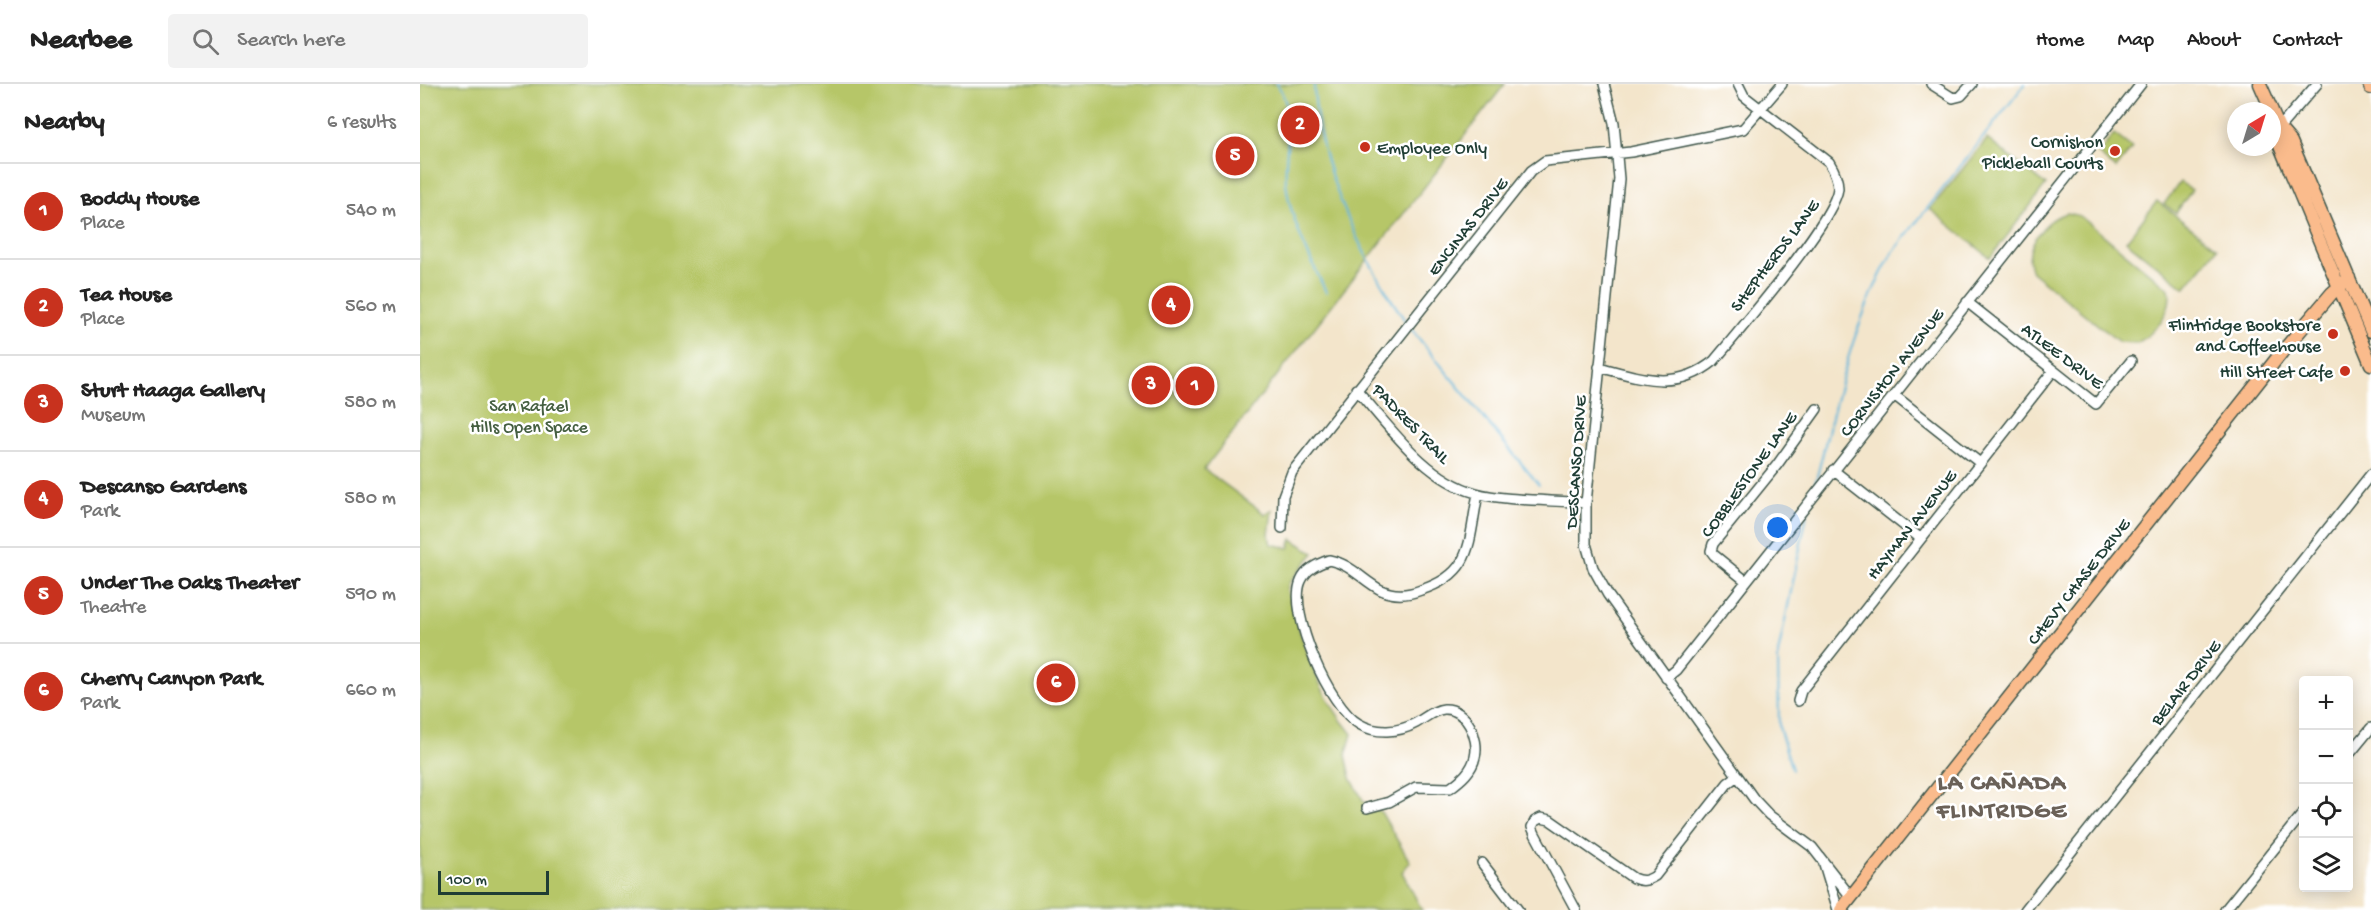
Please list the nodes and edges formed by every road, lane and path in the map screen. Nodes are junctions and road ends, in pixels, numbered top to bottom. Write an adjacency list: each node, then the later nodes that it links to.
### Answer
1 (1604, 84): 14 (street, DESCANSO DRIVE)
2 (1738, 84): 10 (street, SHEPHERDS LANE)
3 (1782, 84): 10 (street, ENCINAS DRIVE)
4 (1931, 84): 5 (street)
5 (1972, 84)
6 (2141, 84): 17 (street, CORNISHON AVENUE)
7 (2260, 84): 9 (main road)
8 (2317, 84): 11 (street)
9 (2268, 102)
10 (1761, 110): 14 (street, ENCINAS DRIVE); 21 (street, SHEPHERDS LANE)
11 (2281, 126)
12 (2281, 130): 15 (main road)
13 (2281, 148): 16 (main road)
14 (1618, 154): 21 (street, DESCANSO DRIVE); 23 (street, ENCINAS DRIVE)
15 (2349, 278): 16 (main road, CHEVY CHASE DRIVE); 18 (main road)
16 (2337, 287): 20 (main road); 43 (main road, CHEVY CHASE DRIVE)
17 (1967, 302): 22 (street, ATLEE DRIVE); 24 (street, CORNISHON AVENUE)
18 (2371, 331)
19 (2131, 361): 22 (street, ATLEE DRIVE)
20 (2371, 364)
21 (1599, 367): 30 (street, DESCANSO DRIVE)
22 (2053, 370): 26 (street, HAYMAN AVENUE)
23 (1356, 389): 29 (street, PADRES TRAIL); 31 (street, ENCINAS DRIVE)
24 (1894, 395): 26 (street); 27 (street, CORNISHON AVENUE)
25 (1816, 409): 33 (street, COBBLESTONE LANE)
26 (1980, 463): 32 (street, HAYMAN AVENUE)
27 (1833, 470): 32 (street); 33 (street, CORNISHON AVENUE)
28 (2371, 474): 47 (street, BELAIR DRIVE)
29 (1478, 494): 30 (street, PADRES TRAIL); 39 (street)
30 (1586, 502): 34 (street, DESCANSO DRIVE)
31 (1282, 528)
32 (1920, 538): 35 (street, HAYMAN AVENUE)
33 (1746, 581): 34 (street, CORNISHON AVENUE)
34 (1666, 678): 38 (street, DESCANSO DRIVE)
35 (1798, 701)
36 (2371, 728): 37 (street)
37 (2353, 751)
38 (1737, 776): 42 (street, DESCANSO DRIVE); 45 (street)
39 (1367, 807)
40 (2299, 818): 48 (street)
41 (1482, 863): 44 (street)
42 (1824, 864): 43 (street, DESCANSO DRIVE); 46 (street)
43 (1851, 897): 46 (main road, CHEVY CHASE DRIVE)
44 (1518, 910)
45 (1576, 910)
46 (1839, 910)
47 (2025, 910)
48 (2225, 910)

